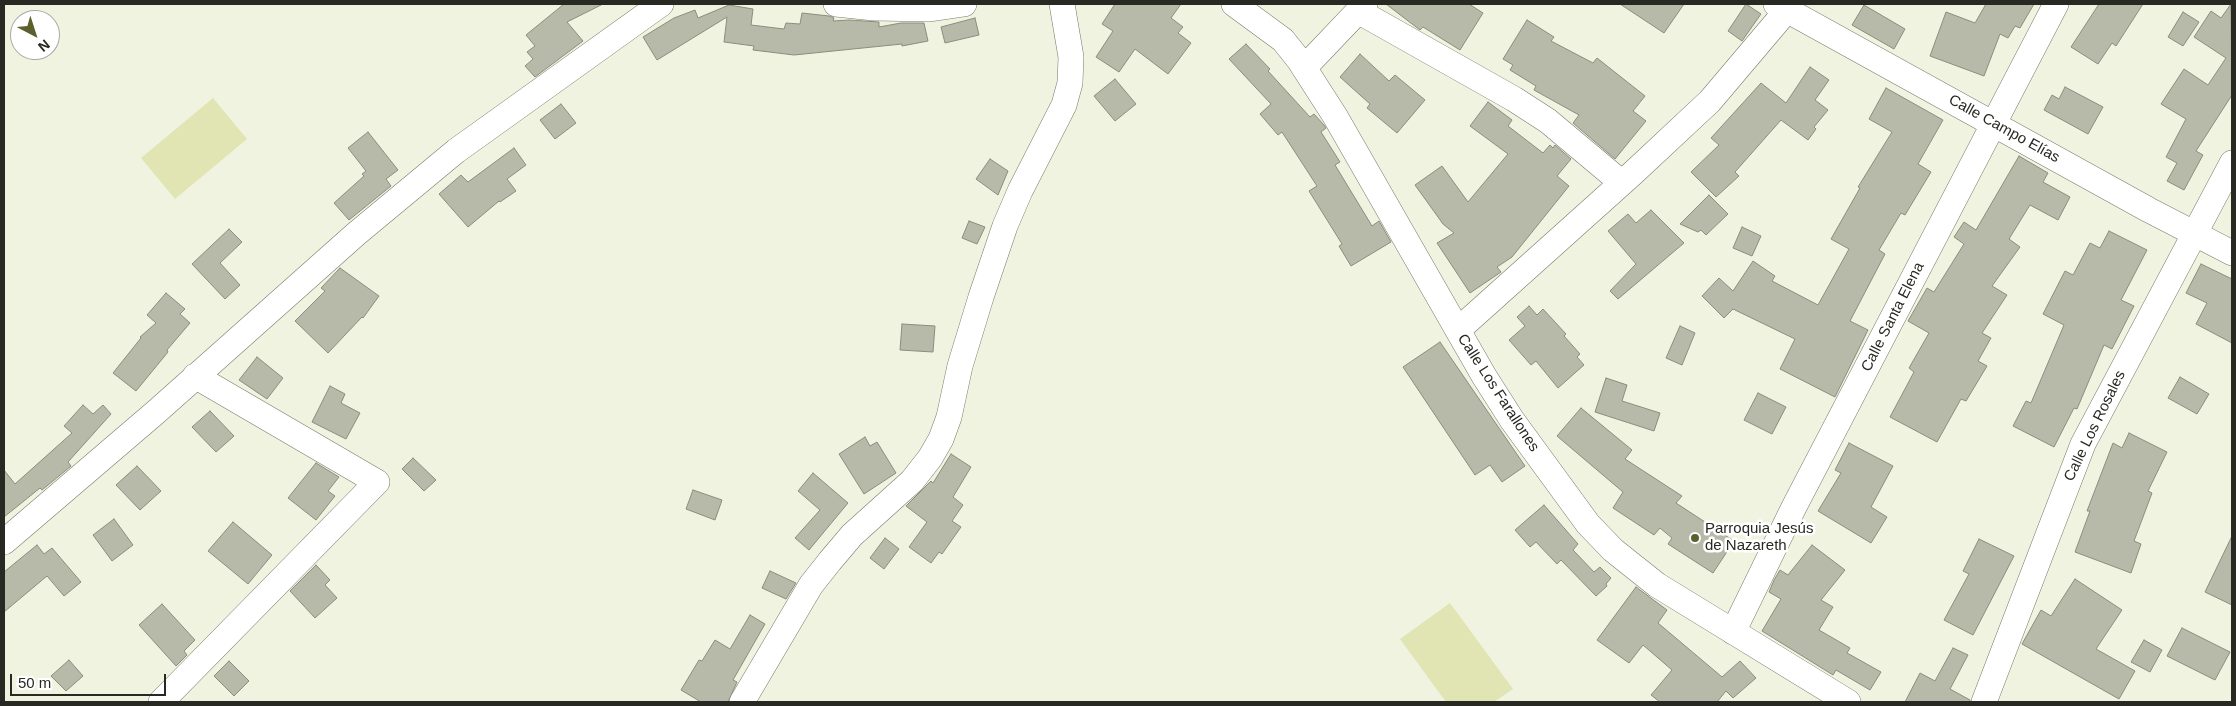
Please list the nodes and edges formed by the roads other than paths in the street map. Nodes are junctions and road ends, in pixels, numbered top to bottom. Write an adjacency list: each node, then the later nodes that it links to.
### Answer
1 (661, 4): 16 (street)
2 (836, 4): 3 (street)
3 (964, 4)
4 (1062, 4): 20 (street)
5 (1234, 4): 9 (street, Calle Los Farallones)
6 (2056, 4): 10 (street, Calle Santa Elena)
7 (1781, 7): 10 (street, Calle Campo Elías); 12 (street)
8 (1361, 8): 9 (street); 12 (street)
9 (1304, 68): 15 (street, Calle Los Farallones)
10 (1993, 123): 13 (street, Calle Campo Elías); 18 (street, Calle Santa Elena)
11 (2232, 163): 13 (street, Calle Los Rosales)
12 (1622, 183): 15 (street)
13 (2195, 233): 14 (street, Calle Campo Elías); 22 (street, Calle Los Rosales)
14 (2232, 252)
15 (1458, 330): 18 (street, Calle Los Farallones)
16 (195, 376): 17 (street); 19 (street)
17 (4, 542)
18 (1733, 632): 21 (street, Calle Los Farallones)
19 (161, 702)
20 (742, 702)
21 (1848, 702)
22 (1984, 702)

